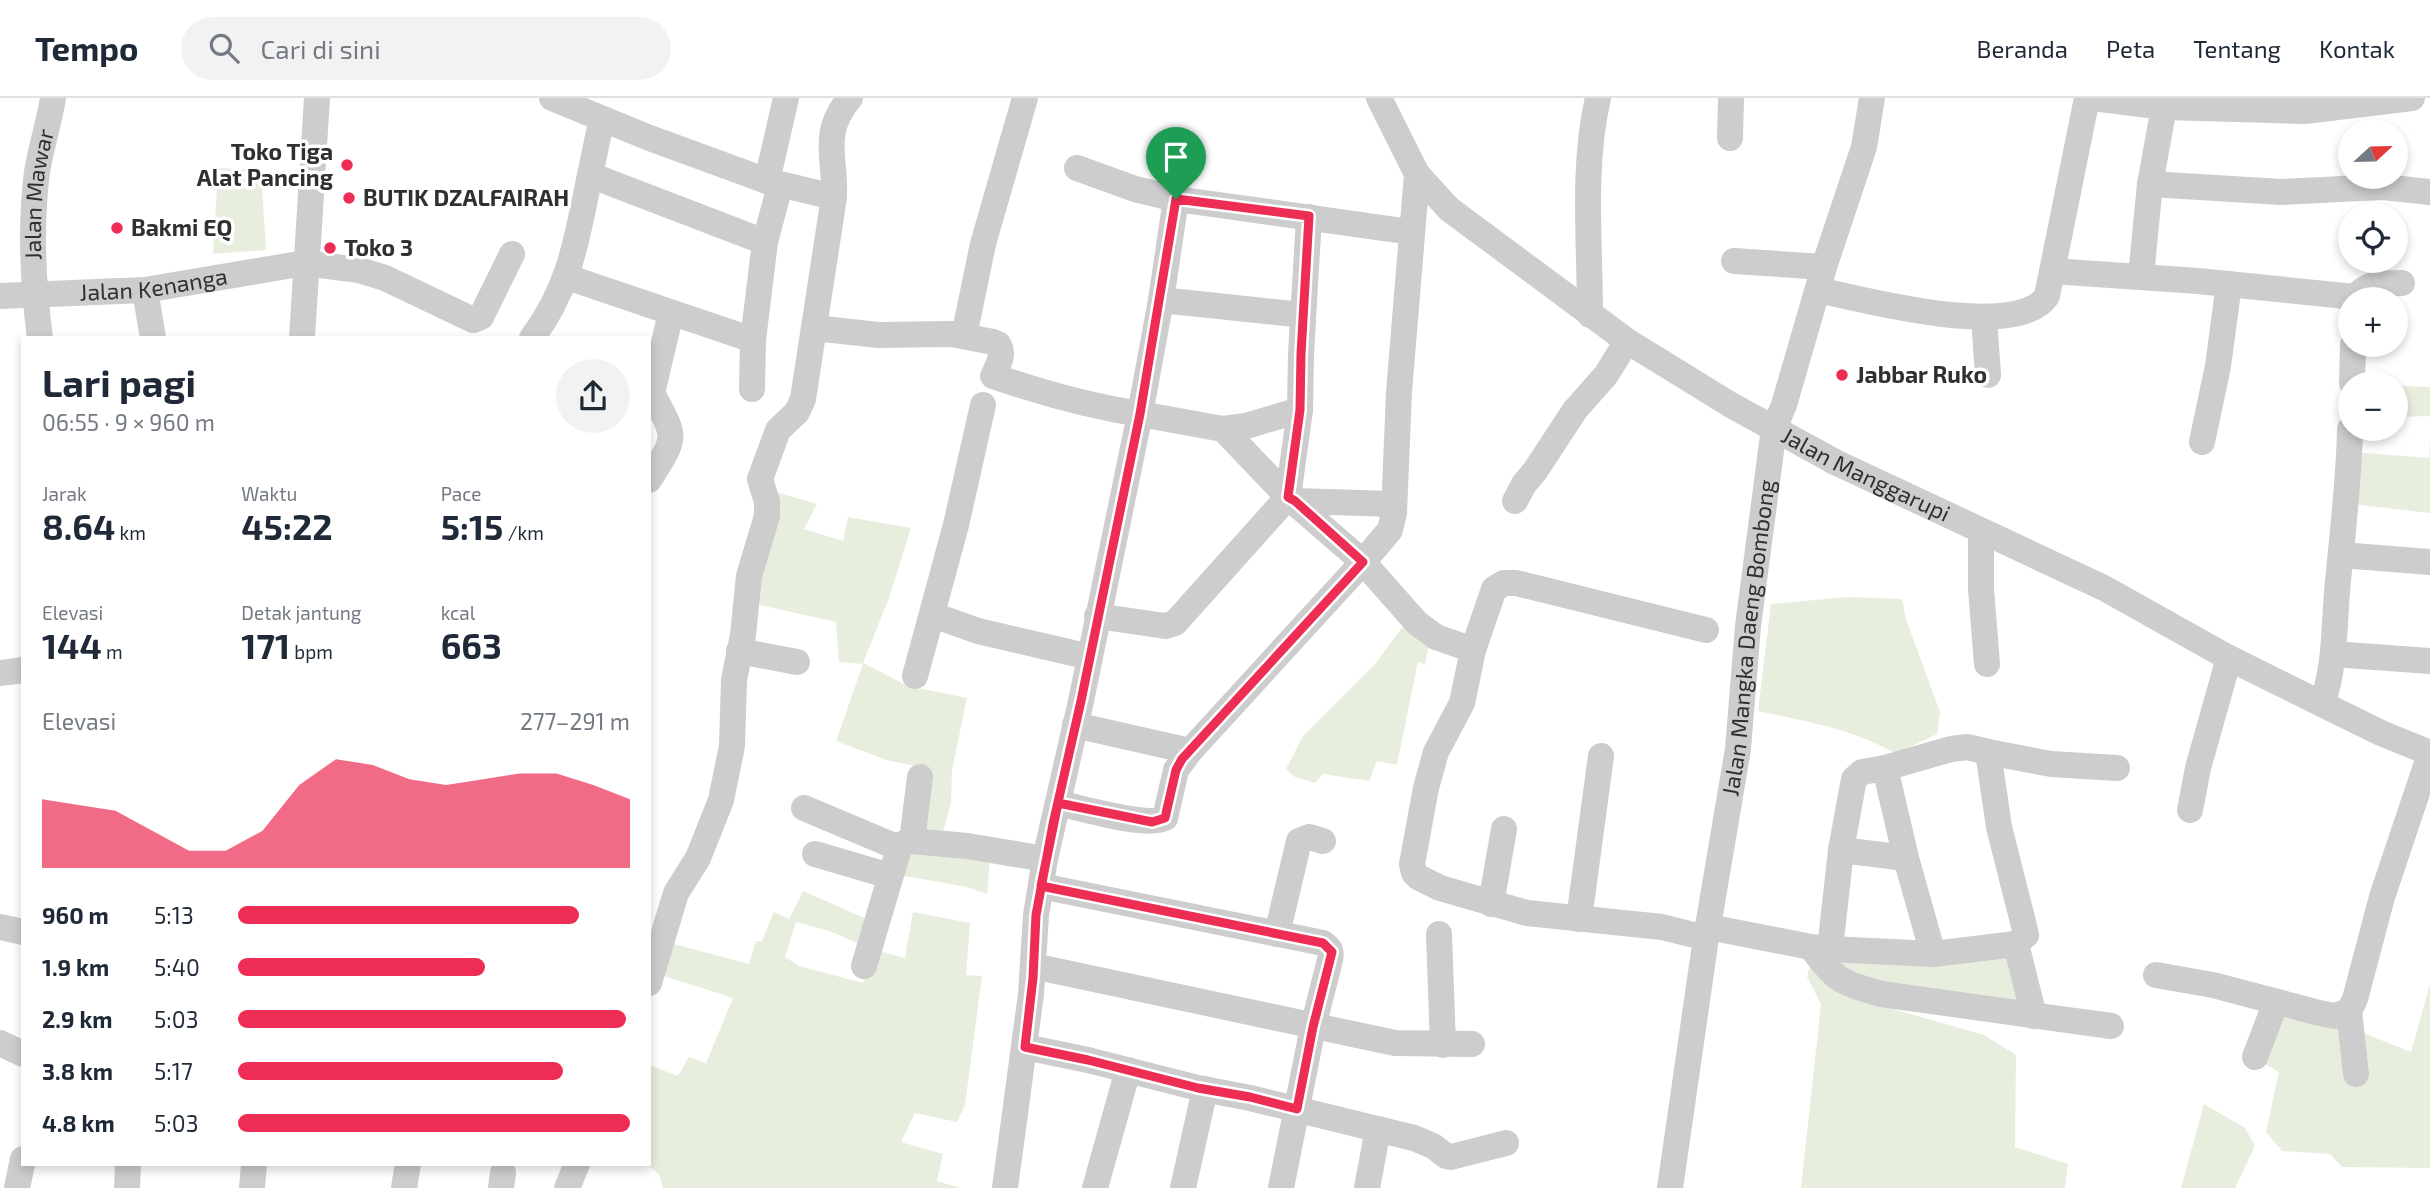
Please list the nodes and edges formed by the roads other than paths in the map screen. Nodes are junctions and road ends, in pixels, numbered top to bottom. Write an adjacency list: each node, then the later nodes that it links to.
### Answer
1 (53, 98): 39 (street, Jalan Mawar)
2 (317, 98): 30 (street)
3 (786, 98): 21 (street)
4 (850, 98): 23 (street)
5 (1025, 98): 48 (street)
6 (1379, 98): 18 (street, Jalan Manggarupi)
7 (1598, 98): 44 (street)
8 (1731, 98): 16 (street)
9 (1872, 98): 34 (street, Jalan Mangka Daeng Bombong)
10 (2087, 98): 31 (street)
11 (2093, 98): 14 (street)
12 (2412, 98): 14 (street)
13 (562, 100): 21 (street)
14 (2164, 107): 20 (street)
15 (598, 132): 19 (street)
16 (1730, 138)
17 (1077, 168): 24 (street)
18 (1417, 174): 26 (street); 44 (street, Jalan Manggarupi)
19 (590, 175): 27 (street); 33 (street)
20 (2150, 184): 22 (street); 32 (street)
21 (772, 189): 23 (street); 27 (street)
22 (2430, 192)
23 (834, 197): 47 (street)
24 (1176, 199): 25 (street); 42 (street)
25 (1309, 216): 26 (street); 45 (street)
26 (1411, 232): 68 (street)
27 (765, 242): 53 (street)
28 (512, 254): 30 (street, Jalan Kenanga)
29 (1734, 261): 34 (street)
30 (305, 262): 38 (street, Jalan Kenanga); 51 (street)
31 (2052, 271): 32 (street); 46 (street)
32 (2141, 276): 36 (street)
33 (567, 277): 43 (street); 52 (street)
34 (1821, 279): 46 (street); 61 (street, Jalan Mangka Daeng Bombong)
35 (2402, 283): 37 (street)
36 (2229, 284): 41 (street); 64 (street)
37 (2366, 287)
38 (145, 290): 39 (street, Jalan Kenanga); 50 (street)
39 (35, 294): 40 (street, Jalan Kenanga); 49 (street, Jalan Mawar)
40 (0, 296)
41 (2338, 296)
42 (1161, 300): 45 (street); 60 (street)
43 (671, 313): 53 (street); 57 (street)
44 (1590, 315): 54 (street, Jalan Manggarupi)
45 (1303, 316): 59 (street)
46 (1984, 317): 55 (street)
47 (815, 328): 48 (street); 77 (street)
48 (959, 335): 60 (street)
49 (40, 336)
50 (153, 336)
51 (302, 336)
52 (537, 336)
53 (753, 340): 56 (street)
54 (1627, 341): 61 (street, Jalan Manggarupi); 67 (street)
55 (1988, 375)
56 (752, 389)
57 (651, 393): 65 (street)
58 (983, 405): 73 (street)
59 (1300, 410): 62 (street); 66 (street)
60 (1140, 414): 62 (street); 74 (street)
61 (1774, 428): 69 (street, Jalan Manggarupi); 112 (street, Jalan Mangka Daeng Bombong)
62 (1223, 429): 66 (street)
63 (2349, 441): 70 (street)
64 (2202, 442)
65 (651, 478)
66 (1291, 499): 68 (street); 71 (street); 74 (street)
67 (1515, 501)
68 (1394, 503): 71 (street)
69 (1981, 532): 80 (street, Jalan Manggarupi); 83 (street)
70 (2341, 555): 72 (street); 78 (street)
71 (1363, 562): 76 (street); 89 (street)
72 (2430, 562)
73 (933, 615): 79 (street); 86 (street)
74 (1097, 616): 79 (street)
75 (1706, 629): 76 (street)
76 (1473, 650): 108 (street)
77 (739, 651): 82 (street); 121 (street)
78 (2333, 654): 81 (street); 87 (street)
79 (1090, 657): 88 (street)
80 (2229, 657): 87 (street, Jalan Manggarupi); 98 (street)
81 (2430, 661)
82 (797, 662)
83 (1987, 664)
84 (21, 670): 85 (street)
85 (0, 673)
86 (915, 676)
87 (2322, 704): 91 (street, Jalan Manggarupi)
88 (1075, 725): 89 (street); 96 (street)
89 (1190, 751): 96 (street)
90 (1988, 752): 93 (street); 94 (street); 115 (street)
91 (2430, 753): 123 (street)
92 (1601, 756): 109 (street)
93 (1885, 768): 102 (street); 104 (street)
94 (2117, 768)
95 (920, 777): 101 (street)
96 (1058, 803): 105 (street)
97 (804, 808): 101 (street)
98 (2190, 810)
99 (1504, 829): 108 (street)
100 (1323, 841): 113 (street)
101 (905, 845): 105 (street); 106 (street)
102 (1841, 850): 104 (street); 116 (street)
103 (815, 854): 106 (street)
104 (1906, 858): 117 (street)
105 (1045, 859): 107 (street)
106 (890, 877): 118 (street)
107 (1041, 886): 113 (street); 119 (street)
108 (1491, 904): 109 (street)
109 (1579, 919): 112 (street)
110 (0, 927): 111 (street)
111 (21, 932)
112 (1707, 933): 116 (street); 154 (street, Jalan Mangka Daeng Bombong)
113 (1277, 934): 126 (street)
114 (1439, 934): 129 (street)
115 (2016, 944): 117 (street); 124 (street)
116 (1820, 948): 117 (street); 124 (street)
117 (1933, 954)
118 (864, 966)
119 (1033, 966): 126 (street); 130 (street)
120 (2156, 975): 122 (street)
121 (651, 976)
122 (2276, 1002): 123 (street); 132 (street)
123 (2349, 1012): 134 (street)
124 (2034, 1016): 125 (street)
125 (2110, 1026)
126 (1313, 1027): 129 (street); 136 (street)
127 (0, 1043): 131 (street)
128 (1472, 1044): 129 (street)
129 (1443, 1045)
130 (1025, 1047): 133 (street); 149 (street)
131 (21, 1053)
132 (2255, 1057)
133 (1128, 1070): 135 (street); 150 (street)
134 (2356, 1074)
135 (1205, 1089): 136 (street); 151 (street)
136 (1297, 1109): 137 (street); 152 (street)
137 (1378, 1129): 138 (street); 153 (street)
138 (1506, 1143)
139 (22, 1166): 144 (street)
140 (128, 1166): 145 (street)
141 (254, 1166): 146 (street)
142 (408, 1166): 147 (street)
143 (576, 1166): 148 (street)
144 (18, 1188)
145 (127, 1188)
146 (252, 1188)
147 (404, 1188)
148 (567, 1188)
149 (1005, 1188)
150 (1095, 1188)
151 (1183, 1188)
152 (1281, 1188)
153 (1367, 1188)
154 (1670, 1188)

